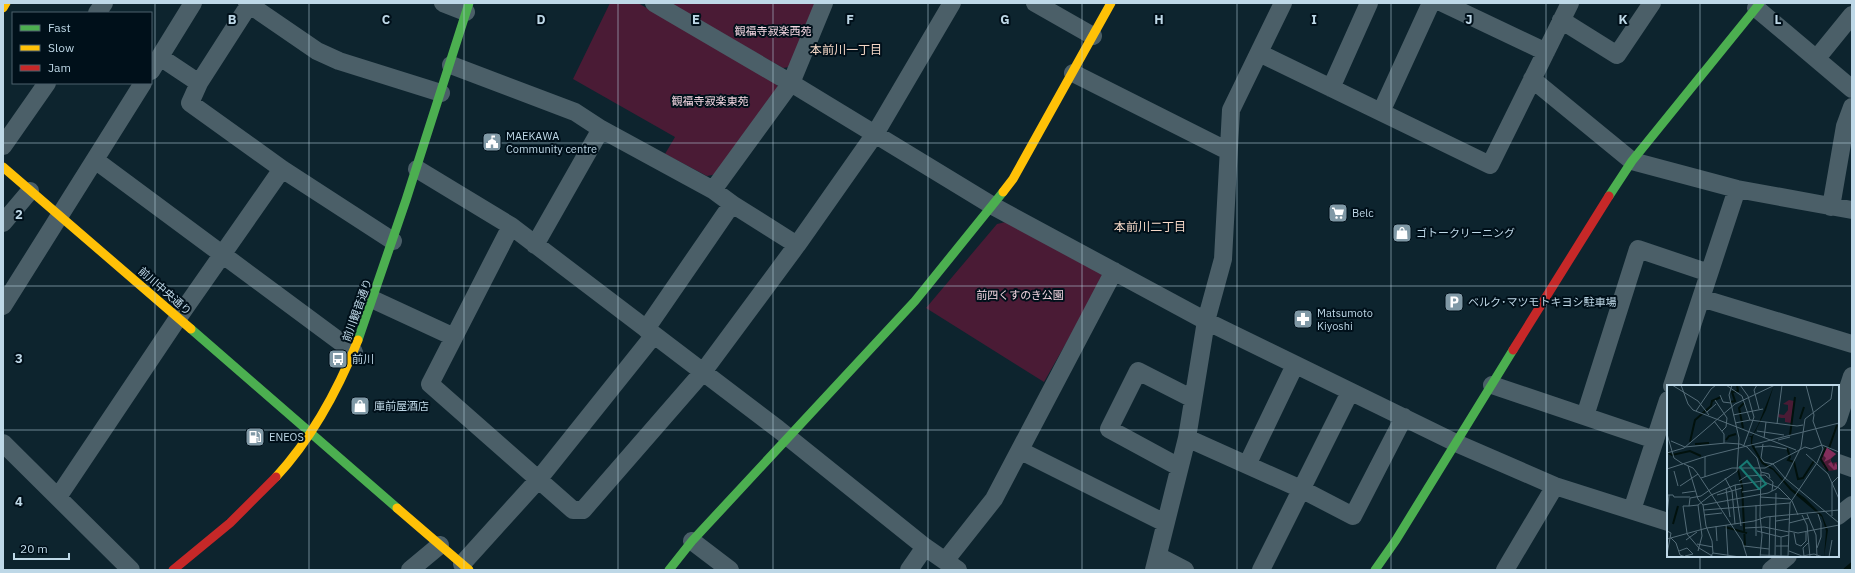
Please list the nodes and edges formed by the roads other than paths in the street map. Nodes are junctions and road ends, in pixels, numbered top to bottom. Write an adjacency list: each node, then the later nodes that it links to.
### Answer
1 (6, 3): 19 (street)
2 (104, 3): 20 (street)
3 (194, 3): 27 (street)
4 (443, 3): 18 (street)
5 (654, 3): 32 (street)
6 (824, 3): 32 (street)
7 (952, 3): 41 (street)
8 (1035, 3): 23 (street)
9 (1111, 3): 23 (street)
10 (1282, 3): 25 (street)
11 (1369, 3): 35 (street)
12 (1431, 3): 39 (street)
13 (1444, 3): 24 (street)
14 (1570, 3): 22 (street)
15 (1652, 3): 22 (street)
16 (248, 4): 31 (street); 37 (street)
17 (1758, 6): 26 (street); 45 (street)
18 (468, 7): 28 (street, 前川観音通り)
19 (3, 8)
20 (98, 12)
21 (1852, 15): 26 (street)
22 (1561, 20): 24 (street)
23 (1093, 36): 29 (street)
24 (1546, 52): 30 (street)
25 (1259, 53): 35 (street); 43 (street)
26 (1817, 58): 36 (street)
27 (155, 64): 31 (street)
28 (451, 65): 37 (street, 前川観音通り); 40 (street)
29 (1073, 73): 43 (street); 53 (street)
30 (1532, 79): 39 (street); 45 (street)
31 (199, 83): 47 (street)
32 (790, 83): 41 (street); 50 (street)
33 (46, 84): 42 (street)
34 (142, 84): 44 (street)
35 (1331, 88): 39 (street)
36 (1852, 89)
37 (441, 93): 48 (street, 前川観音通り)
38 (1852, 107): 54 (street)
39 (1381, 112)
40 (601, 128): 50 (street); 60 (street)
41 (875, 134): 53 (street); 61 (street)
42 (3, 146)
43 (1228, 151): 69 (street)
44 (95, 160): 56 (street); 62 (street)
45 (1632, 161): 49 (street); 77 (street)
46 (3, 167): 51 (street, 前川中央通り)
47 (282, 169): 59 (street); 62 (street)
48 (417, 169): 58 (street); 59 (street, 前川観音通り)
49 (1737, 189): 54 (street); 64 (street)
50 (713, 190): 52 (street)
51 (30, 191): 56 (street, 前川中央通り); 57 (street)
52 (732, 204): 61 (street); 70 (street)
53 (994, 206): 63 (street); 86 (street)
54 (1831, 208): 55 (street)
55 (1852, 210)
56 (60, 217): 67 (street); 68 (street, 前川中央通り)
57 (3, 223)
58 (511, 226): 60 (street); 71 (street)
59 (393, 241): 66 (street, 前川観音通り)
60 (535, 245): 70 (street)
61 (797, 245): 75 (street)
62 (222, 256): 68 (street); 73 (street)
63 (1114, 271): 69 (street); 91 (street)
64 (1709, 273): 65 (street); 82 (street)
65 (1701, 298): 72 (street); 78 (street)
66 (374, 300): 71 (street); 73 (street, 前川観音通り)
67 (3, 306)
68 (178, 318): 85 (street, 前川中央通り); 99 (street)
69 (1206, 321): 74 (street); 80 (street)
70 (650, 332): 75 (street); 96 (street)
71 (454, 337): 96 (street)
72 (1852, 344)
73 (354, 352): 85 (street, 前川観音通り)
74 (1295, 365): 79 (street); 93 (street)
75 (703, 372): 86 (street); 96 (street)
76 (1852, 376): 83 (street)
77 (1492, 385): 82 (street); 90 (street)
78 (1672, 385)
79 (1350, 392): 84 (street); 98 (street)
80 (1193, 399): 87 (street); 94 (street)
81 (1667, 406): 88 (street)
82 (1585, 416): 88 (street)
83 (1839, 416)
84 (1404, 417): 90 (street); 98 (street)
85 (312, 432): 106 (street, 前川中央通り); 112 (street, 前川観音通り)
86 (788, 438): 105 (street); 107 (street)
87 (1187, 438): 93 (street); 94 (street)
88 (1655, 440): 101 (street)
89 (3, 443): 99 (street)
90 (1456, 443): 97 (street); 119 (street)
91 (1021, 450): 104 (street); 109 (street)
92 (1839, 463): 95 (street)
93 (1246, 465): 98 (street)
94 (1179, 467): 104 (street)
95 (1852, 468)
96 (538, 480): 110 (street)
97 (1555, 486): 101 (street); 120 (street)
98 (1301, 489): 118 (street)
99 (58, 497): 111 (street)
100 (1852, 504): 102 (street)
101 (1632, 510): 103 (street)
102 (1839, 515)
103 (1667, 522)
104 (1165, 523): 108 (street)
105 (692, 542): 114 (street); 115 (street)
106 (440, 545): 110 (street, 前川中央通り); 113 (street)
107 (925, 547): 109 (street); 116 (street)
108 (1156, 563): 117 (street)
109 (951, 566)
110 (466, 567)
111 (132, 570)
112 (173, 570)
113 (410, 570)
114 (669, 570)
115 (730, 570)
116 (909, 570)
117 (1185, 570)
118 (1261, 570)
119 (1375, 570)
120 (1505, 570)

